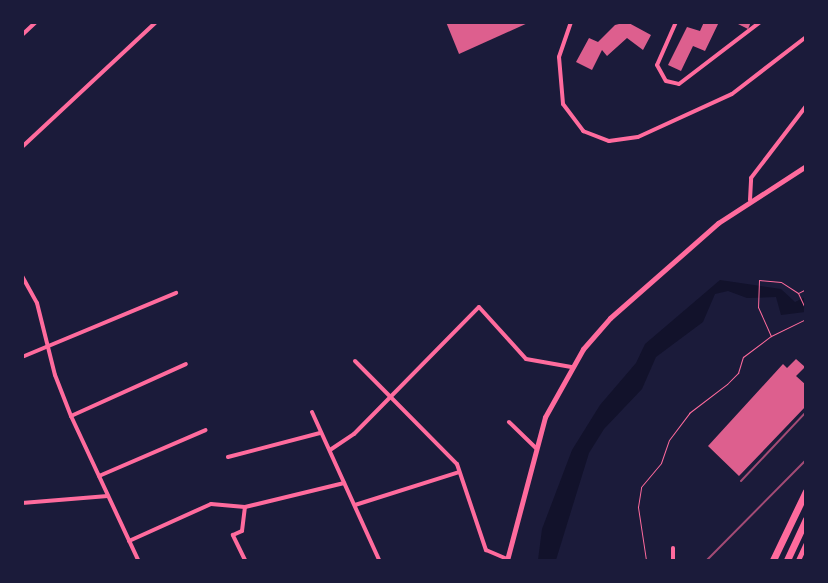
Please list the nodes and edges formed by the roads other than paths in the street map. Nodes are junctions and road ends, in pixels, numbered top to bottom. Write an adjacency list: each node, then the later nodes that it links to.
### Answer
1 (36, 22): 6 (street)
2 (156, 22): 9 (street)
3 (571, 22): 7 (street)
4 (676, 22): 5 (street)
5 (760, 22)
6 (22, 35)
7 (806, 37)
8 (806, 106): 11 (street)
9 (22, 147)
10 (806, 166): 11 (main road)
11 (750, 200): 18 (main road)
12 (22, 276): 14 (street)
13 (176, 292): 14 (street)
14 (49, 348): 15 (street); 21 (street)
15 (22, 357)
16 (355, 361): 19 (street)
17 (186, 364): 21 (street)
18 (570, 367): 19 (street); 25 (main road)
19 (389, 397): 26 (street); 28 (street)
20 (312, 412): 24 (street)
21 (71, 416): 29 (street)
22 (509, 422): 25 (street)
23 (206, 430): 29 (street)
24 (320, 432): 26 (street); 27 (street)
25 (536, 448): 44 (main road)
26 (330, 450): 30 (street)
27 (228, 457)
28 (459, 472): 34 (street); 44 (street)
29 (99, 476): 32 (street)
30 (344, 483): 34 (street); 35 (street)
31 (806, 491): 46 (highway)
32 (108, 496): 33 (street); 37 (street)
33 (22, 503)
34 (355, 505): 43 (street)
35 (245, 507): 37 (street); 42 (street)
36 (806, 519): 47 (highway)
37 (129, 541): 41 (street)
38 (806, 543): 40 (main road)
39 (673, 548): 45 (street)
40 (804, 552): 48 (main road)
41 (138, 560)
42 (245, 560)
43 (379, 560)
44 (507, 560)
45 (673, 560)
46 (773, 560)
47 (787, 560)
48 (798, 560)

